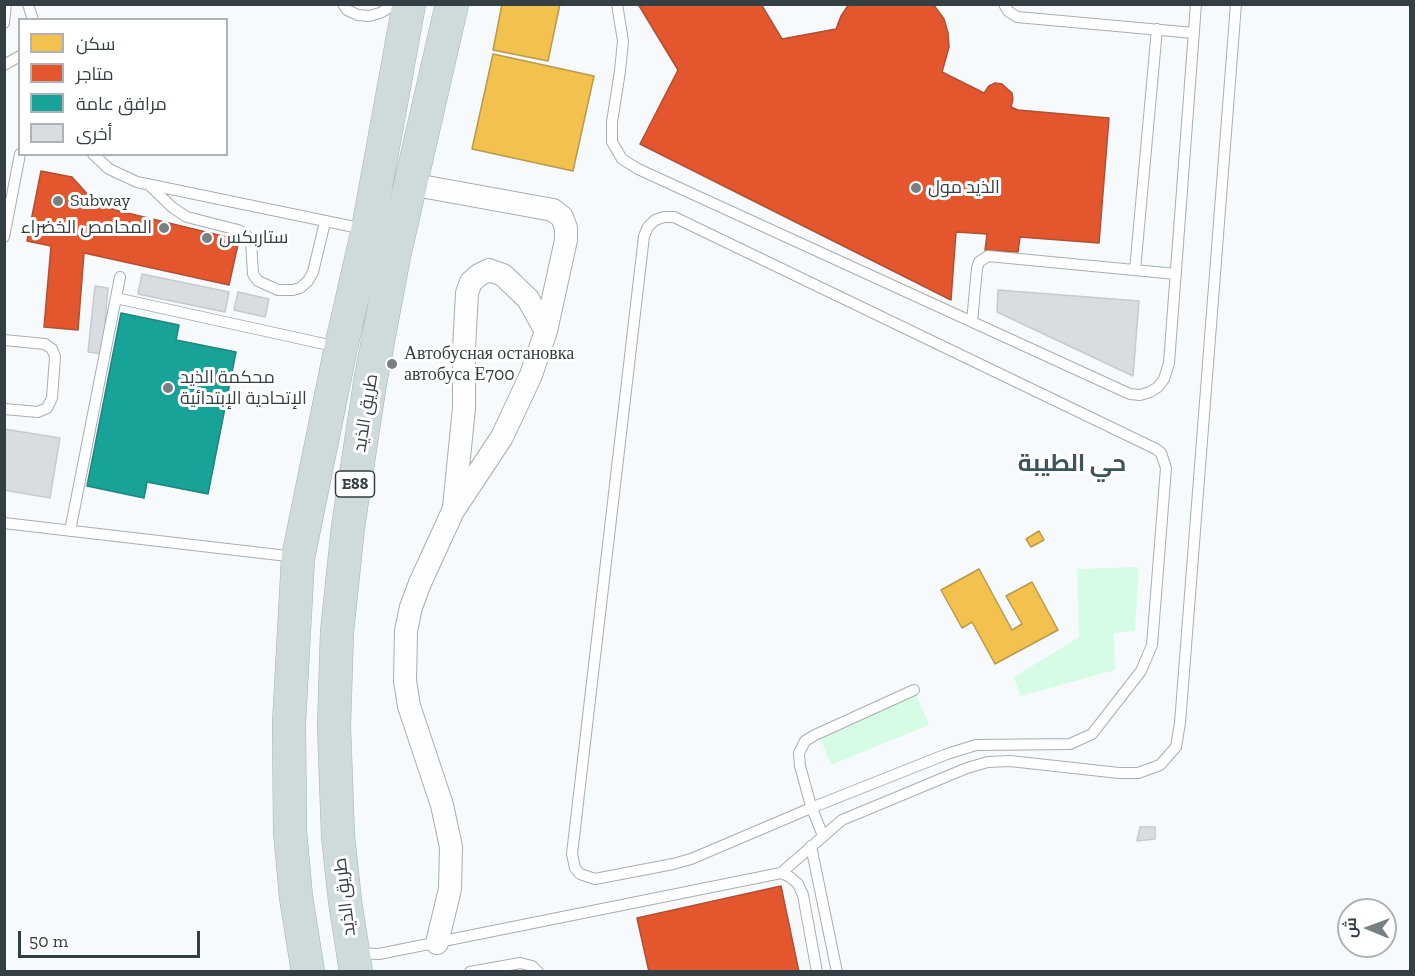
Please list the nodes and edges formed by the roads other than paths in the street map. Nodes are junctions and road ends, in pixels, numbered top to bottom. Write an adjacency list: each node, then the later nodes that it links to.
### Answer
1 (6, 4): 10 (lane)
2 (343, 4): 3 (lane)
3 (396, 4)
4 (409, 4): 20 (highway, طريق الذيد / E88)
5 (452, 4): 18 (highway, طريق الذيد / E88)
6 (617, 4): 26 (lane)
7 (1004, 4): 11 (lane)
8 (1196, 4): 12 (lane)
9 (1236, 4): 37 (lane)
10 (4, 23)
11 (1157, 29): 12 (lane); 22 (lane)
12 (1194, 33): 23 (lane)
13 (18, 57): 14 (lane)
14 (4, 65)
15 (20, 156): 21 (lane)
16 (95, 156): 17 (lane)
17 (148, 184): 19 (lane); 19 (lane)
18 (410, 184): 27 (street); 41 (highway, طريق الذيد / E88)
19 (325, 222): 20 (lane)
20 (368, 229): 29 (highway, طريق الذيد / E88)
21 (4, 237)
22 (1135, 270): 23 (lane); 26 (lane)
23 (1176, 274): 26 (lane)
24 (120, 277): 25 (lane)
25 (116, 298): 29 (lane); 33 (lane)
26 (972, 322)
27 (546, 331): 31 (street); 31 (street)
28 (4, 340): 30 (lane)
29 (341, 347): 34 (highway, طريق الذيد / E88)
30 (4, 409)
31 (453, 511): 40 (street)
32 (4, 523): 33 (lane)
33 (70, 531): 34 (lane)
34 (298, 558): 42 (highway, طريق الذيد / E88)
35 (914, 690): 36 (lane)
36 (811, 808): 36 (lane); 37 (lane)
37 (823, 836): 38 (lane)
38 (811, 846): 39 (lane); 46 (lane)
39 (781, 873): 40 (lane); 45 (lane)
40 (437, 943): 41 (lane)
41 (354, 962)
42 (308, 972)
43 (470, 972): 44 (lane)
44 (537, 972)
45 (817, 972)
46 (837, 972)

